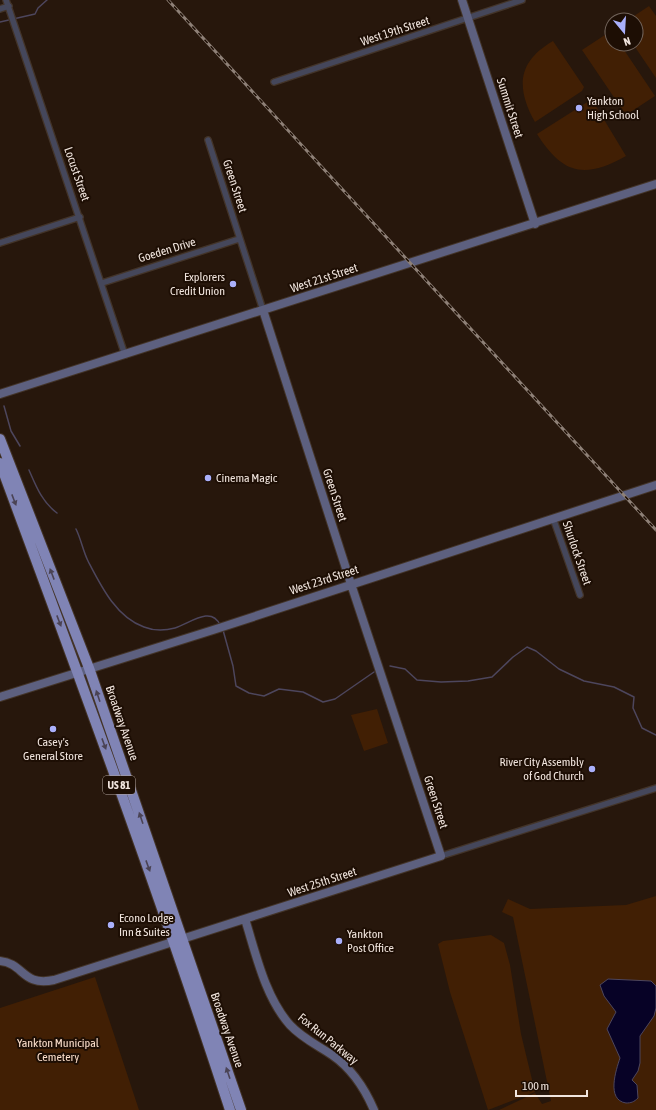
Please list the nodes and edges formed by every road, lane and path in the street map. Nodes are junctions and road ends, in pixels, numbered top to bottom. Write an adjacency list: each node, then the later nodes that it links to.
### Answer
1 (6, 0): 4 (street, Locust Street)
2 (462, 0): 6 (street, Summit Street)
3 (522, 0): 6 (street, West 19th Street)
4 (9, 6): 5 (street); 10 (street, Locust Street)
5 (0, 9)
6 (468, 19): 7 (street, West 19th Street); 11 (street, Summit Street)
7 (274, 82)
8 (208, 140): 12 (street, Green Street)
9 (656, 184): 11 (street, West 21st Street)
10 (80, 217): 13 (street); 14 (street, Locust Street)
11 (535, 224): 15 (street, West 21st Street)
12 (239, 239): 14 (street, Goeden Drive); 15 (street, Green Street)
13 (0, 243)
14 (102, 282): 16 (street, Locust Street)
15 (263, 310): 16 (street, West 21st Street); 22 (street, Green Street)
16 (125, 355): 17 (street, West 21st Street)
17 (0, 394)
18 (0, 439): 24 (highway, Broadway Avenue / US 81, one-way to 18)
19 (0, 463): 25 (highway, Broadway Avenue / US 81, one-way to 25)
20 (656, 485): 21 (street, West 23rd Street)
21 (553, 518): 22 (street, West 23rd Street); 23 (street, Shurlock Street)
22 (351, 584): 24 (street, West 23rd Street); 28 (street, Green Street)
23 (580, 595)
24 (89, 668): 25 (street, West 23rd Street); 30 (highway, Broadway Avenue / US 81, one-way to 24)
25 (78, 672): 26 (street, West 23rd Street); 30 (highway, Broadway Avenue / US 81, one-way to 30)
26 (0, 697)
27 (656, 788): 28 (street, West 25th Street)
28 (441, 856): 29 (street, West 25th Street)
29 (245, 919): 30 (street, West 25th Street); 34 (street, Fox Run Parkway)
30 (179, 940): 31 (street, West 25th Street); 32 (highway, Broadway Avenue / US 81); 33 (highway, Broadway Avenue / US 81, one-way to 30)
31 (0, 961)
32 (230, 1110)
33 (241, 1110)
34 (374, 1110)

